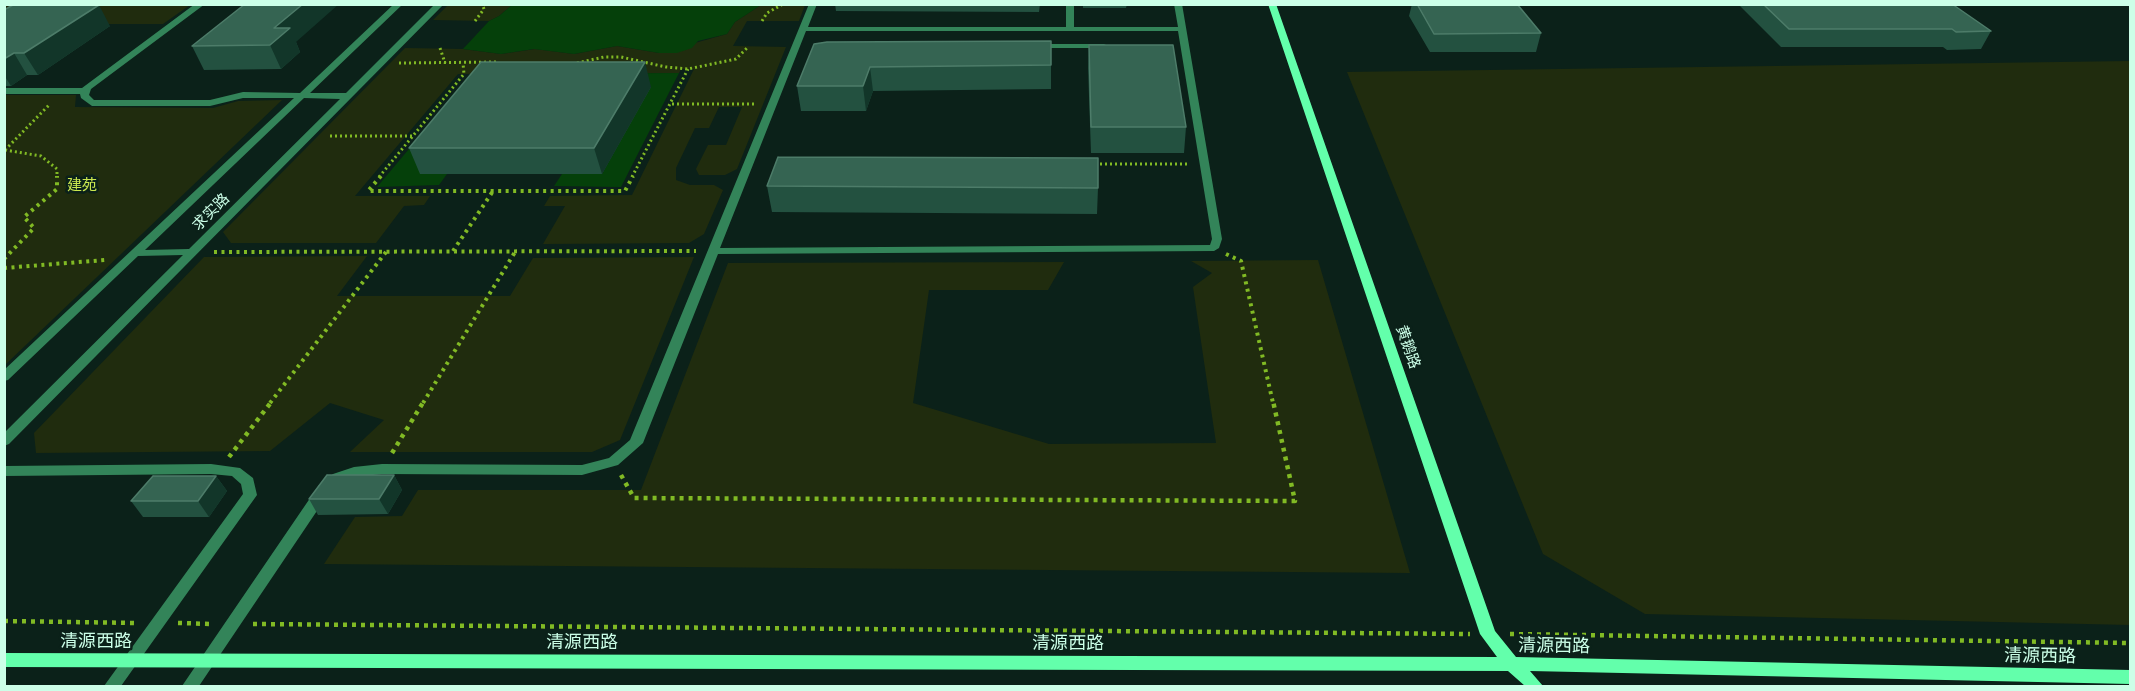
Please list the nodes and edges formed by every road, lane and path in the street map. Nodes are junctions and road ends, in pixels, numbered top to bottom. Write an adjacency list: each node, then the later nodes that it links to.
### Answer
1 (201, 4): 31 (lane)
2 (399, 4): 32 (lane, 求实路)
3 (440, 4): 23 (lane, 求实路)
4 (482, 4): 10 (path)
5 (783, 4): 11 (path)
6 (813, 4): 12 (lane)
7 (1070, 4): 13 (lane)
8 (1178, 4): 14 (lane)
9 (1272, 4): 60 (main road, 黄鹅路)
10 (475, 21)
11 (762, 21)
12 (802, 29): 13 (lane); 15 (lane)
13 (1070, 29): 14 (lane)
14 (1182, 29): 20 (lane)
15 (796, 45): 16 (lane); 35 (lane)
16 (808, 45)
17 (1032, 46): 18 (lane)
18 (1114, 46)
19 (1173, 46): 20 (lane)
20 (1185, 46): 40 (lane)
21 (748, 47): 28 (path)
22 (440, 48): 24 (path)
23 (381, 63): 24 (path); 33 (lane, 求实路)
24 (445, 63): 25 (path)
25 (463, 63): 27 (path); 37 (path)
26 (571, 65): 28 (path)
27 (506, 67)
28 (688, 69): 34 (path)
29 (4, 91): 30 (lane)
30 (63, 91): 31 (lane); 38 (path)
31 (86, 91): 32 (lane)
32 (302, 96): 33 (lane); 48 (lane, 求实路)
33 (349, 96): 36 (lane, 求实路)
34 (672, 104): 35 (path); 41 (path)
35 (772, 104): 44 (lane)
36 (308, 136): 37 (path); 45 (lane, 求实路)
37 (413, 136): 41 (path)
38 (5, 150): 49 (path)
39 (1088, 164): 40 (path)
40 (1205, 164): 42 (lane)
41 (493, 191): 47 (path)
42 (1214, 248): 44 (lane); 53 (path)
43 (515, 251): 44 (path); 47 (path); 54 (path)
44 (712, 251): 53 (lane)
45 (193, 252): 46 (path); 48 (lane); 52 (lane, 求实路)
46 (386, 252): 47 (path); 55 (path)
47 (453, 252)
48 (133, 255): 50 (path); 51 (lane, 求实路)
49 (4, 259)
50 (4, 268)
51 (4, 377)
52 (4, 441)
53 (613, 462): 54 (lane)
54 (382, 468): 59 (lane)
55 (219, 470): 56 (lane); 58 (lane)
56 (4, 471)
57 (4, 621): 58 (path, 清源西路)
58 (158, 623): 59 (path, 清源西路); 64 (lane)
59 (232, 624): 60 (path, 清源西路); 63 (lane)
60 (1488, 634): 61 (path, 清源西路); 65 (main road, 黄鹅路)
61 (2130, 643)
62 (4, 660): 64 (main road, 清源西路)
63 (208, 660): 64 (main road, 清源西路); 65 (main road, 清源西路); 68 (lane)
64 (131, 661): 67 (lane)
65 (1512, 664): 66 (main road, 清源西路); 69 (main road, 黄鹅路)
66 (2130, 677)
67 (112, 687)
68 (190, 687)
69 (1535, 687)

